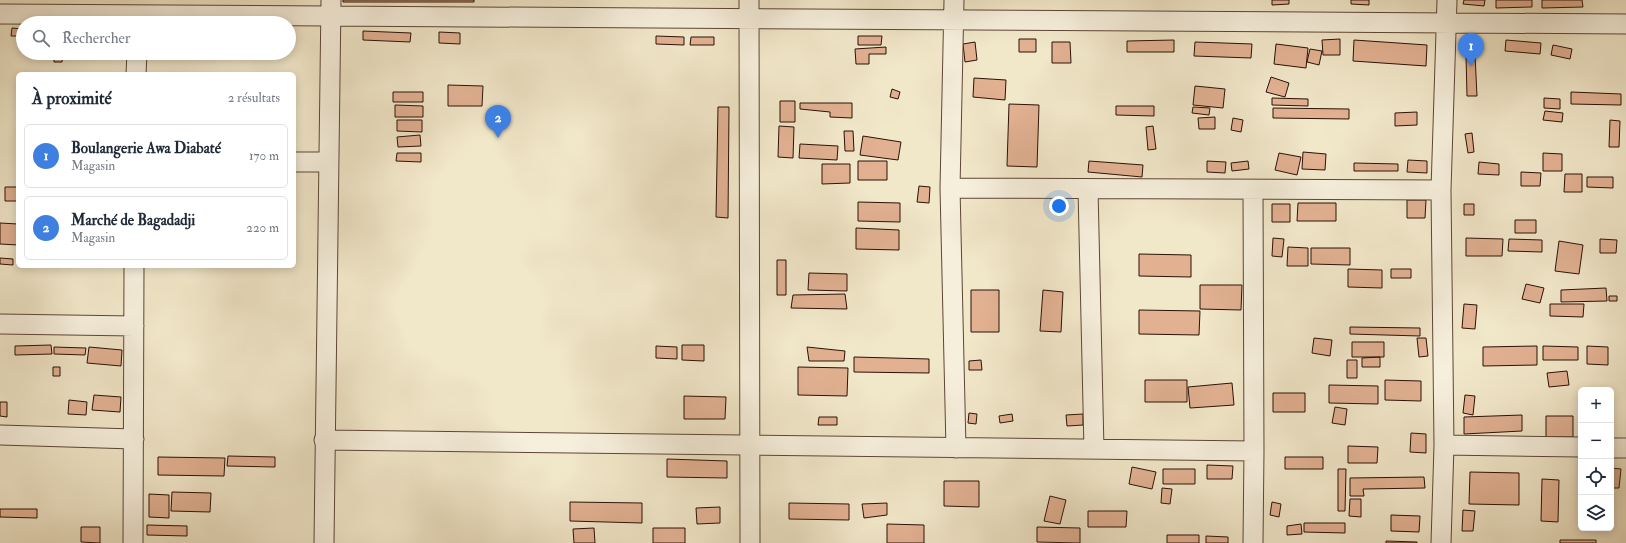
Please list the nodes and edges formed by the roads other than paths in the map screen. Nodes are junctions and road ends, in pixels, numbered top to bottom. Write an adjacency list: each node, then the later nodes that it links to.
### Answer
1 (749, 0): 7 (street)
2 (954, 0): 8 (street)
3 (1447, 0): 9 (street)
4 (331, 8): 5 (street); 7 (street); 14 (street)
5 (138, 13): 6 (street)
6 (0, 14)
7 (749, 20): 8 (street); 26 (street)
8 (954, 20): 9 (street); 15 (street)
9 (1446, 23): 10 (street); 18 (street)
10 (1626, 24)
11 (136, 60): 12 (street)
12 (136, 72)
13 (296, 162): 14 (street)
14 (329, 162): 24 (street)
15 (950, 188): 16 (street); 28 (street)
16 (1088, 189): 17 (street); 31 (street)
17 (1254, 190): 18 (street); 32 (street)
18 (1441, 190): 25 (street)
19 (134, 268): 21 (street)
20 (0, 324): 21 (street)
21 (134, 326): 23 (street)
22 (0, 435): 23 (street)
23 (134, 438): 33 (street)
24 (324, 440): 26 (street); 34 (street)
25 (1444, 445): 27 (street); 37 (street)
26 (750, 446): 28 (street); 35 (street)
27 (1578, 447)
28 (956, 448): 31 (street)
29 (1614, 448): 30 (street)
30 (1626, 448)
31 (1094, 449): 32 (street)
32 (1254, 451): 36 (street)
33 (133, 543)
34 (324, 543)
35 (750, 543)
36 (1253, 543)
37 (1441, 543)

